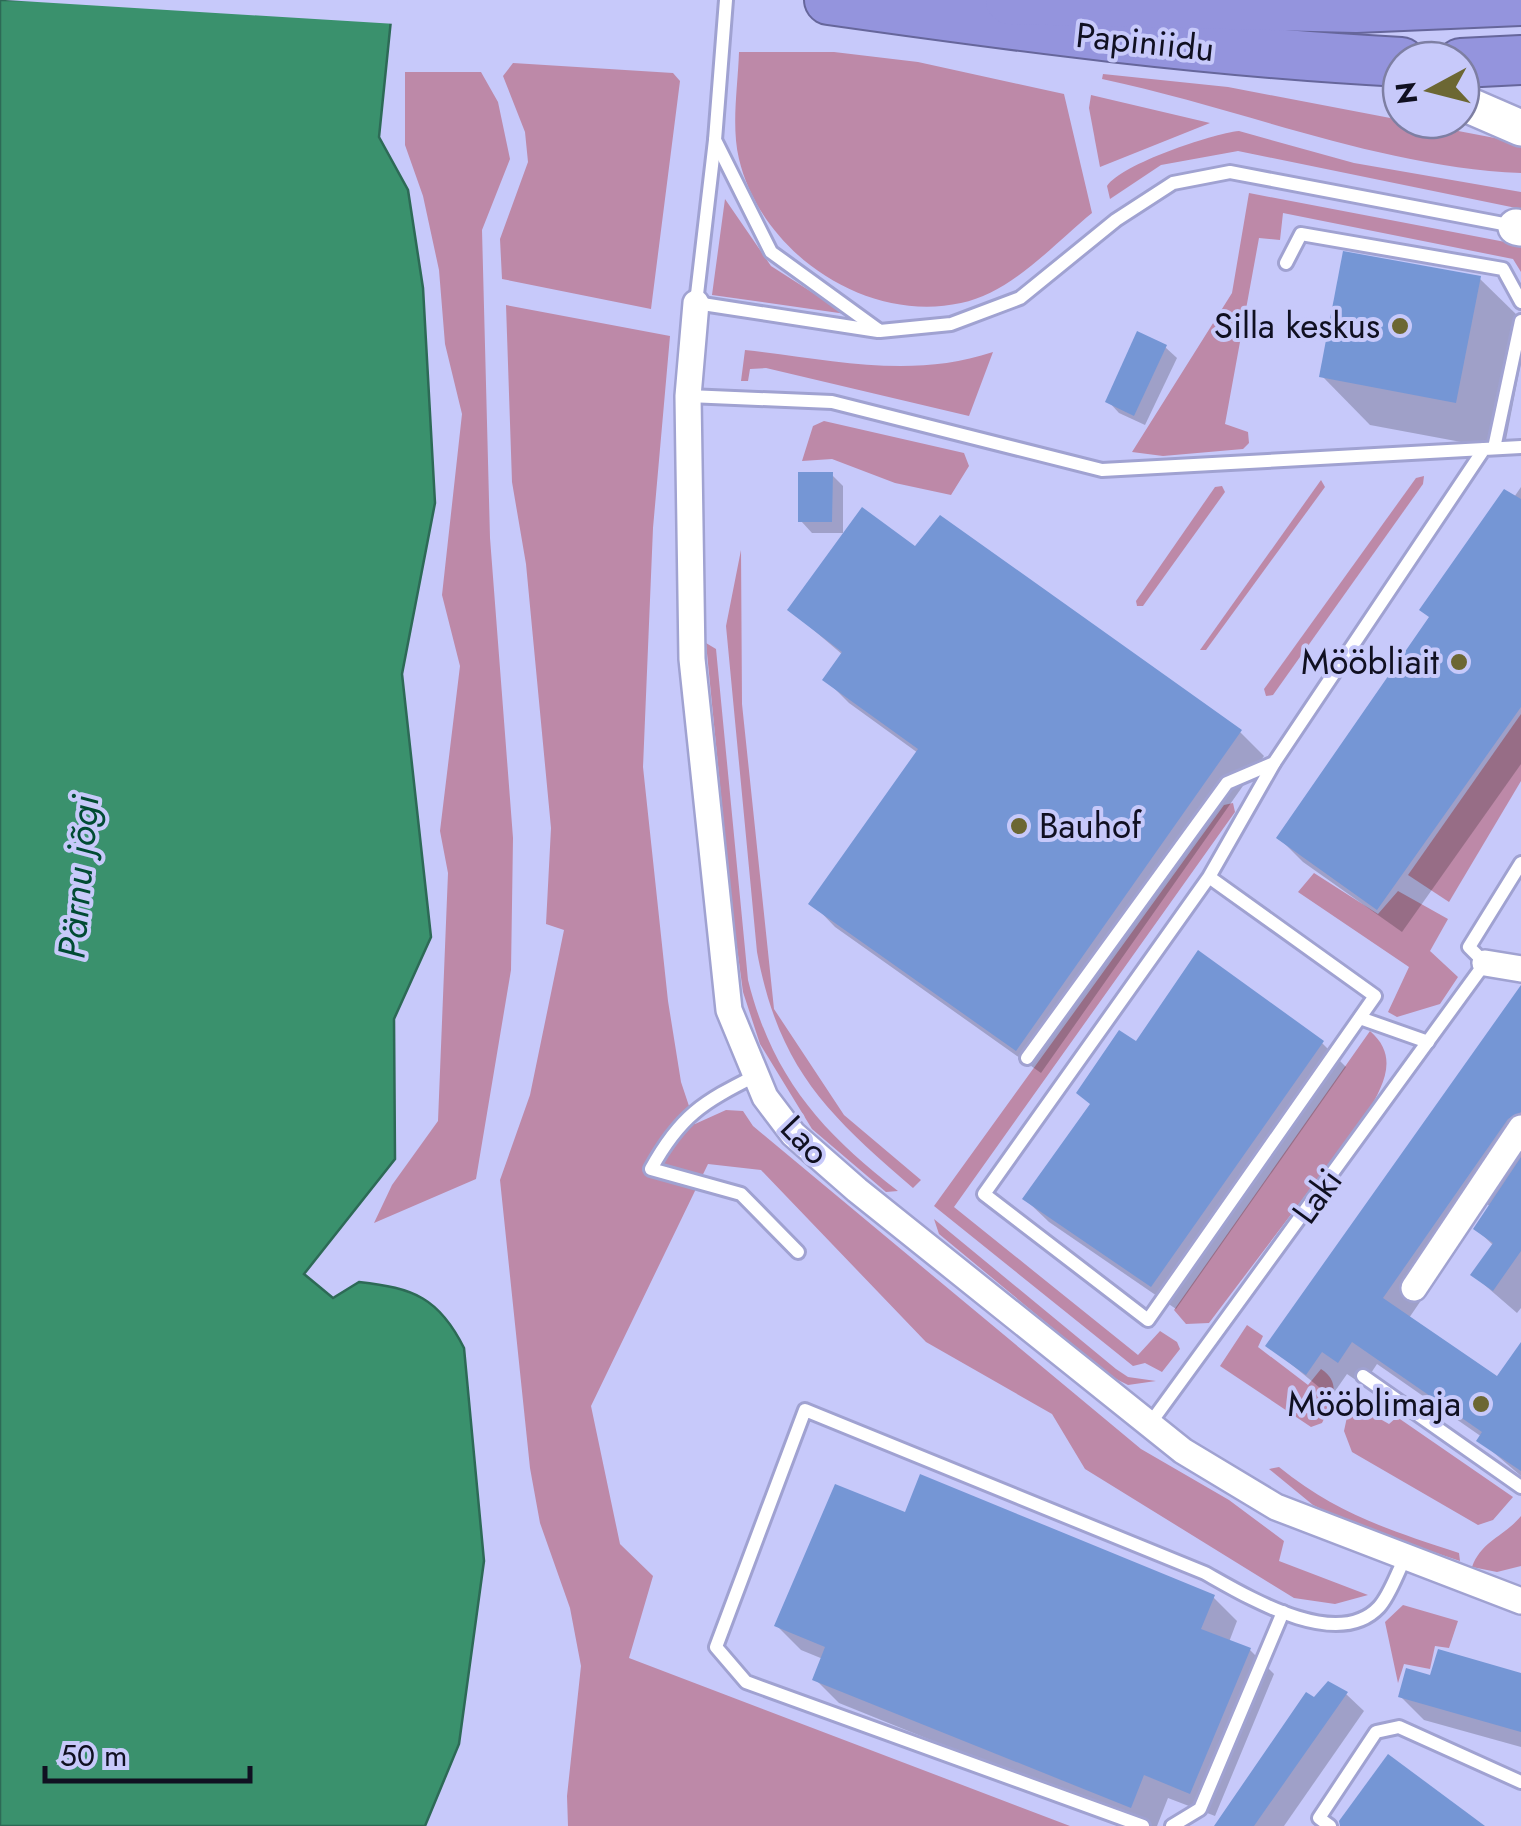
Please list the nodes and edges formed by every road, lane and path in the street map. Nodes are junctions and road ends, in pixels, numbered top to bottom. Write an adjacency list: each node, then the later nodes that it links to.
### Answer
1 (726, 0): 14 (lane)
2 (829, 0): 5 (highway, Papiniidu)
3 (996, 0): 4 (highway, Papiniidu)
4 (1521, 0)
5 (1265, 55): 7 (highway); 9 (main road, Papiniidu)
6 (1521, 60): 8 (highway)
7 (1381, 61)
8 (1481, 62)
9 (1381, 80)
10 (1481, 102): 11 (main road)
11 (1521, 108)
12 (1481, 109): 13 (main road)
13 (1521, 128)
14 (714, 140): 18 (lane); 20 (lane)
15 (1519, 227): 20 (lane)
16 (1286, 263): 17 (lane)
17 (1521, 302)
18 (696, 304): 20 (lane); 21 (street, Lao)
19 (1521, 321): 23 (lane)
20 (880, 331)
21 (688, 396): 23 (lane); 32 (street, Lao)
22 (1521, 447): 23 (lane)
23 (1489, 449): 24 (lane)
24 (1274, 763): 26 (lane); 31 (lane)
25 (1521, 863): 27 (lane)
26 (1209, 877): 29 (lane); 29 (lane)
27 (1485, 963): 28 (street); 30 (lane, Laki)
28 (1521, 969)
29 (1360, 1018): 30 (lane)
30 (1428, 1042): 37 (lane, Laki)
31 (1026, 1058)
32 (755, 1076): 34 (lane); 37 (street, Lao)
33 (1521, 1128): 35 (street)
34 (798, 1252)
35 (1414, 1288)
36 (1363, 1376): 38 (lane)
37 (1148, 1428): 39 (street, Lao)
38 (1521, 1487)
39 (1405, 1558): 40 (street, Lao); 41 (lane)
40 (1521, 1601)
41 (1283, 1612): 43 (lane); 44 (lane)
42 (1521, 1782): 45 (lane)
43 (1144, 1826)
44 (1172, 1826)
45 (1330, 1826)

